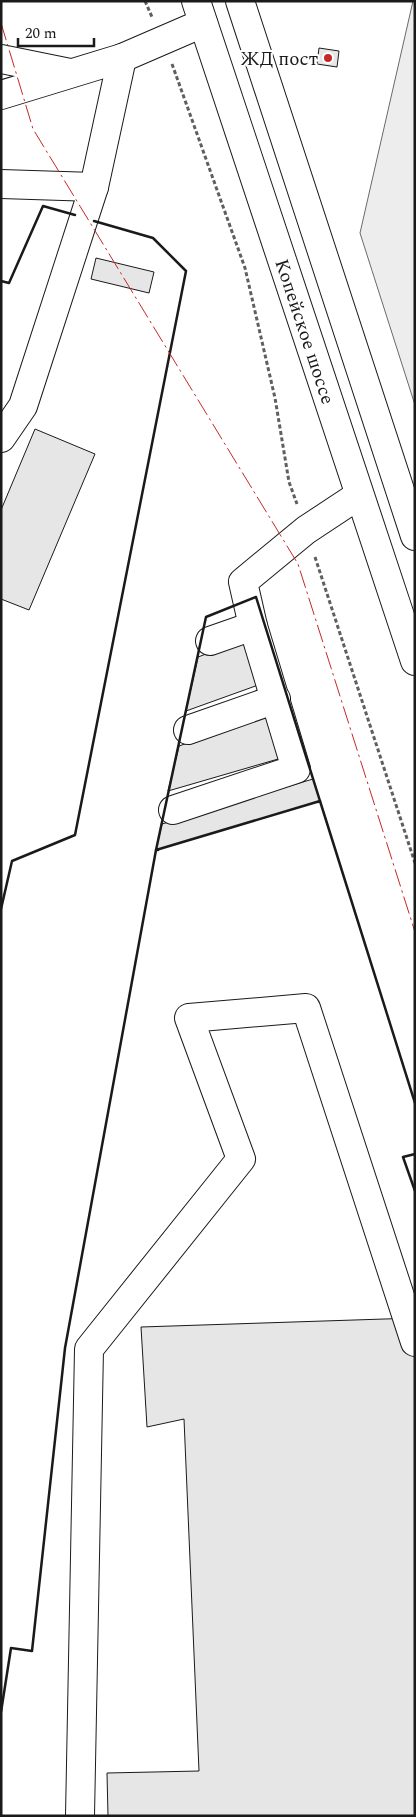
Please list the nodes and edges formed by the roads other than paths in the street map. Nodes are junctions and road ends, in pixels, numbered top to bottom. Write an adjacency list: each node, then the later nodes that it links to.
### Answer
1 (240, 1): 11 (main road)
2 (199, 12): 3 (main road); 10 (main road, Копейское шоссе)
3 (122, 58): 5 (main road); 8 (main road)
4 (1, 59): 5 (main road)
5 (72, 74): 6 (main road)
6 (1, 96)
7 (1, 184): 8 (main road)
8 (94, 187): 9 (main road)
9 (1, 438)
10 (360, 495): 12 (main road); 14 (main road, Копейское шоссе)
11 (415, 536)
12 (253, 626): 13 (main road); 15 (main road)
13 (210, 641)
14 (415, 661)
15 (276, 699): 16 (main road); 17 (main road)
16 (188, 730)
17 (173, 810)
18 (415, 1342): 19 (main road)
19 (80, 1816)

